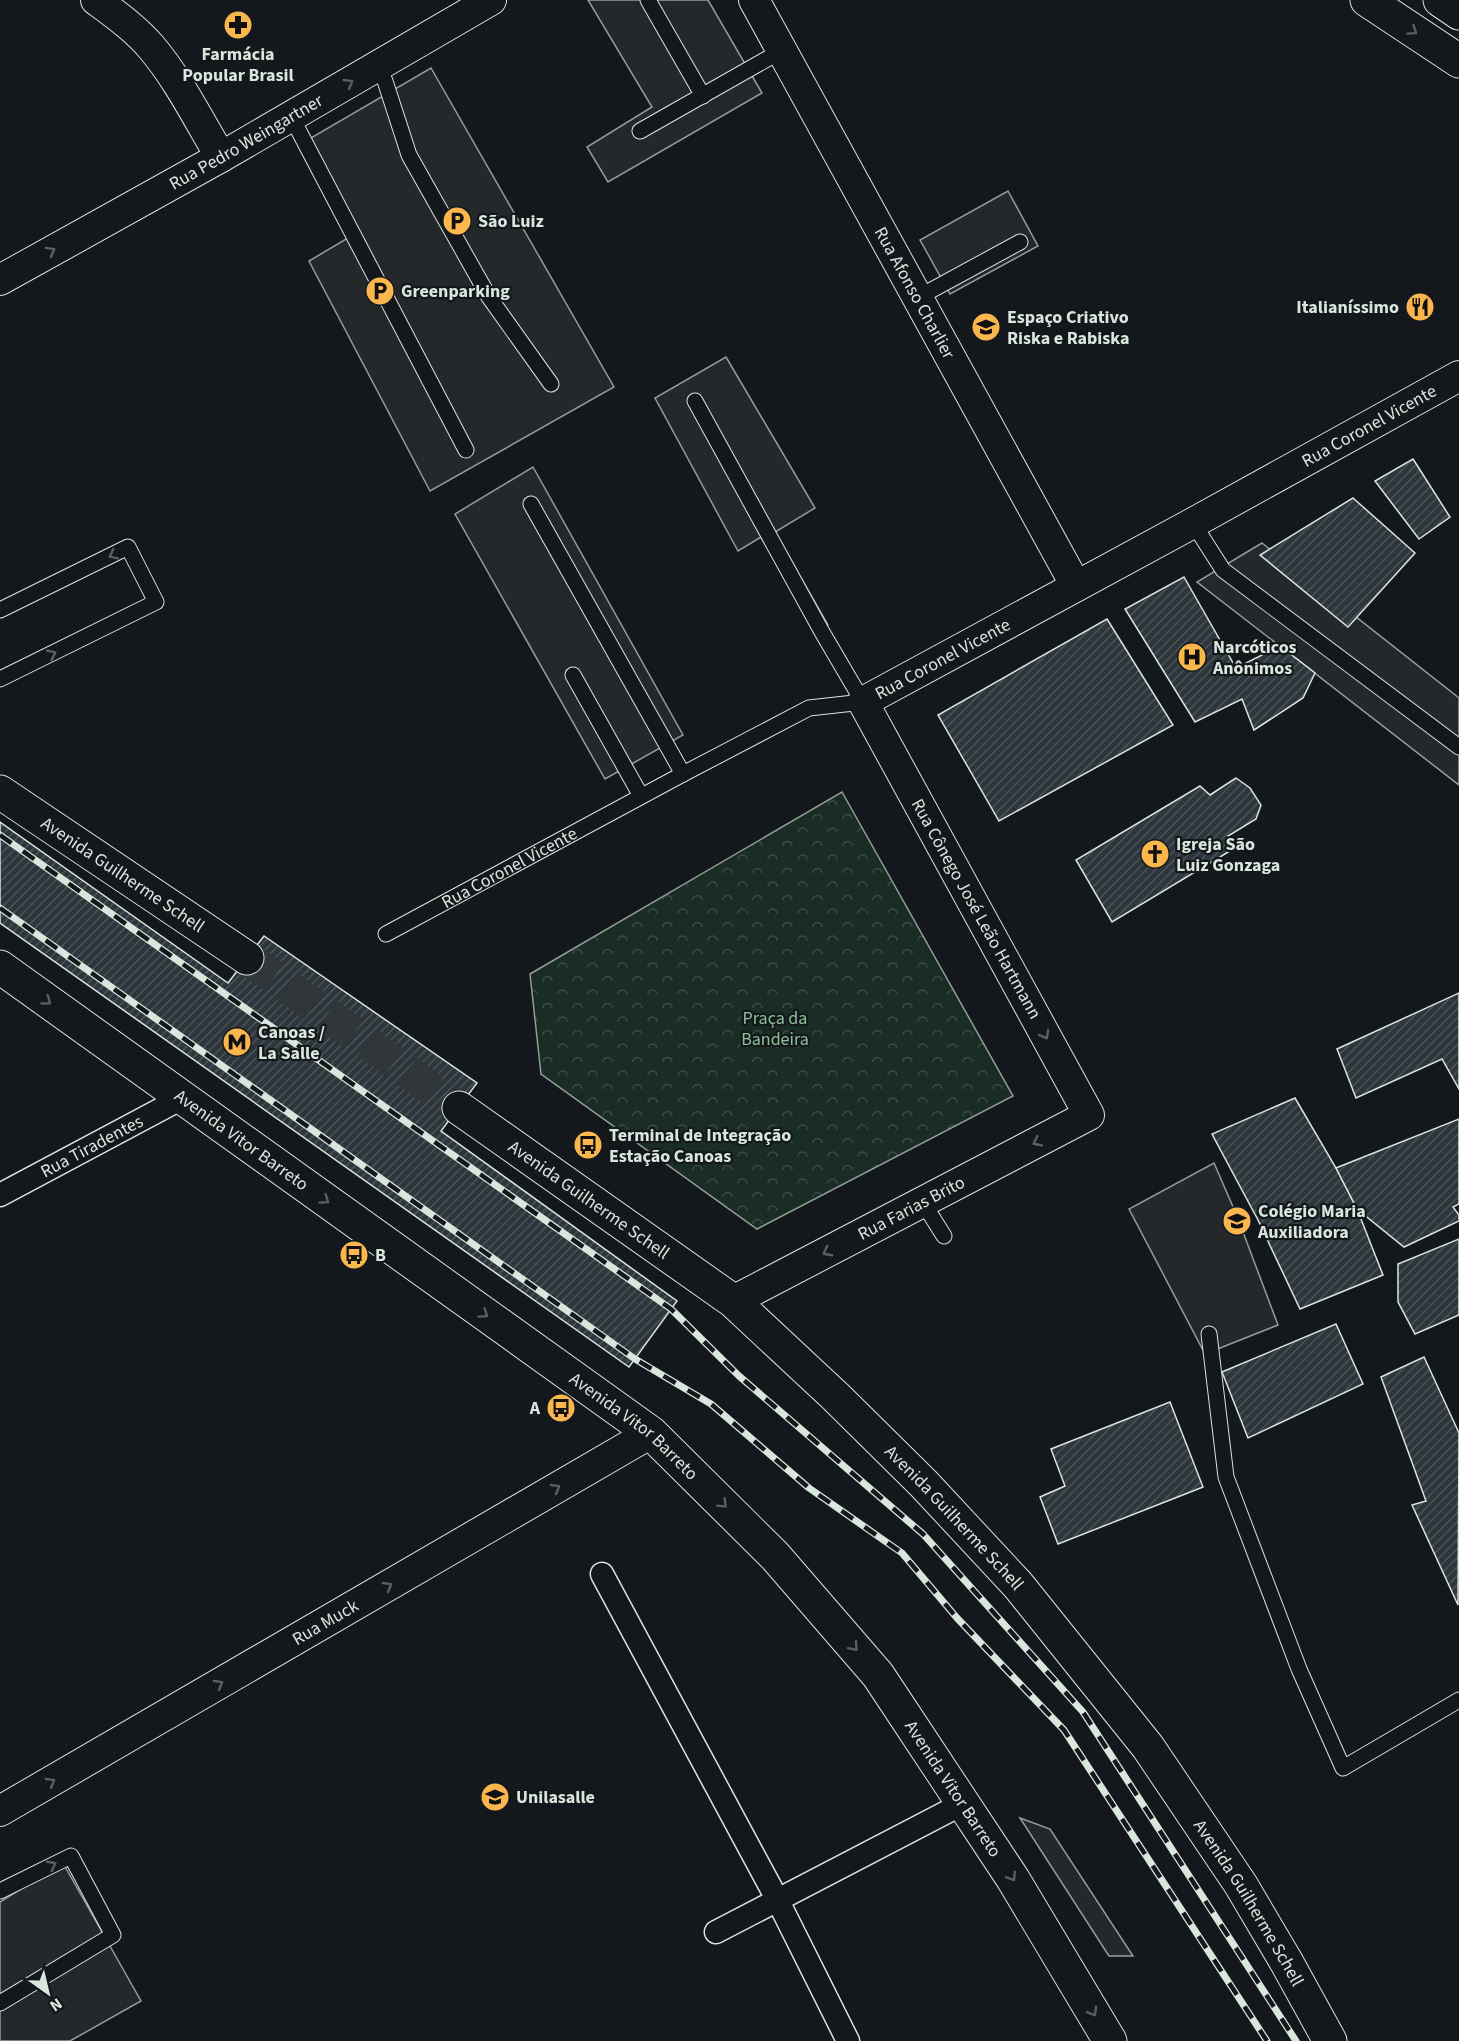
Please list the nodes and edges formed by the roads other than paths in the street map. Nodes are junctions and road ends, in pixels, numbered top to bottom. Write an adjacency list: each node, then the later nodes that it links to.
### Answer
1 (96, 0): 14 (street)
2 (491, 0): 10 (street, Rua Pedro Weingartner)
3 (648, 0): 11 (lane)
4 (754, 0): 8 (street, Rua Afonso Charlier)
5 (1366, 0): 9 (main road, one-way to 9)
6 (1440, 0): 7 (main road)
7 (1459, 13)
8 (781, 51): 11 (lane); 17 (street, Rua Afonso Charlier)
9 (1459, 61)
10 (377, 66): 12 (street, Rua Pedro Weingartner, one-way to 10); 19 (lane)
11 (703, 96): 13 (lane)
12 (291, 116): 14 (street, Rua Pedro Weingartner); 21 (lane)
13 (640, 130)
14 (221, 157): 16 (street, Rua Pedro Weingartner, one-way to 14)
15 (1020, 242): 17 (lane)
16 (0, 280)
17 (917, 298): 24 (street, Rua Afonso Charlier)
18 (1459, 376): 23 (street, Rua Coronel Vicente)
19 (551, 384)
20 (695, 401): 28 (lane)
21 (466, 450)
22 (531, 504): 30 (lane)
23 (1193, 523): 24 (street, Rua Coronel Vicente); 29 (lane)
24 (1076, 586): 28 (street, Rua Coronel Vicente)
25 (0, 610): 27 (lane, one-way to 25)
26 (573, 675): 32 (lane)
27 (0, 680)
28 (863, 702): 30 (lane, Rua Coronel Vicente); 38 (street, Rua Cônego José Leão Hartmann, one-way to 38)
29 (1459, 747)
30 (683, 774): 32 (lane, Rua Coronel Vicente)
31 (0, 792): 34 (main road, Avenida Guilherme Schell)
32 (641, 796): 33 (lane, Rua Coronel Vicente)
33 (386, 934)
34 (247, 958)
35 (0, 967): 36 (main road, Avenida Vitor Barreto, one-way to 36)
36 (182, 1098): 39 (street, Rua Tiradentes); 44 (main road, Avenida Vitor Barreto, one-way to 44)
37 (459, 1108): 42 (main road, Avenida Guilherme Schell)
38 (1089, 1115): 40 (street, Rua Farias Brito, one-way to 40)
39 (0, 1195)
40 (922, 1201): 41 (lane); 42 (street, Rua Farias Brito, one-way to 42)
41 (944, 1236)
42 (733, 1301): 55 (main road, Avenida Guilherme Schell)
43 (1209, 1334): 46 (lane)
44 (651, 1433): 47 (main road, Avenida Vitor Barreto, one-way to 47); 48 (street, Rua Muck, one-way to 44)
45 (602, 1574): 50 (street)
46 (1459, 1700)
47 (964, 1803): 50 (street); 54 (main road, Avenida Vitor Barreto, one-way to 54)
48 (0, 1811)
49 (0, 1891): 52 (lane, one-way to 52)
50 (777, 1899): 51 (street); 53 (street)
51 (716, 1932)
52 (0, 2003)
53 (848, 2041)
54 (1110, 2041)
55 (1330, 2041)

